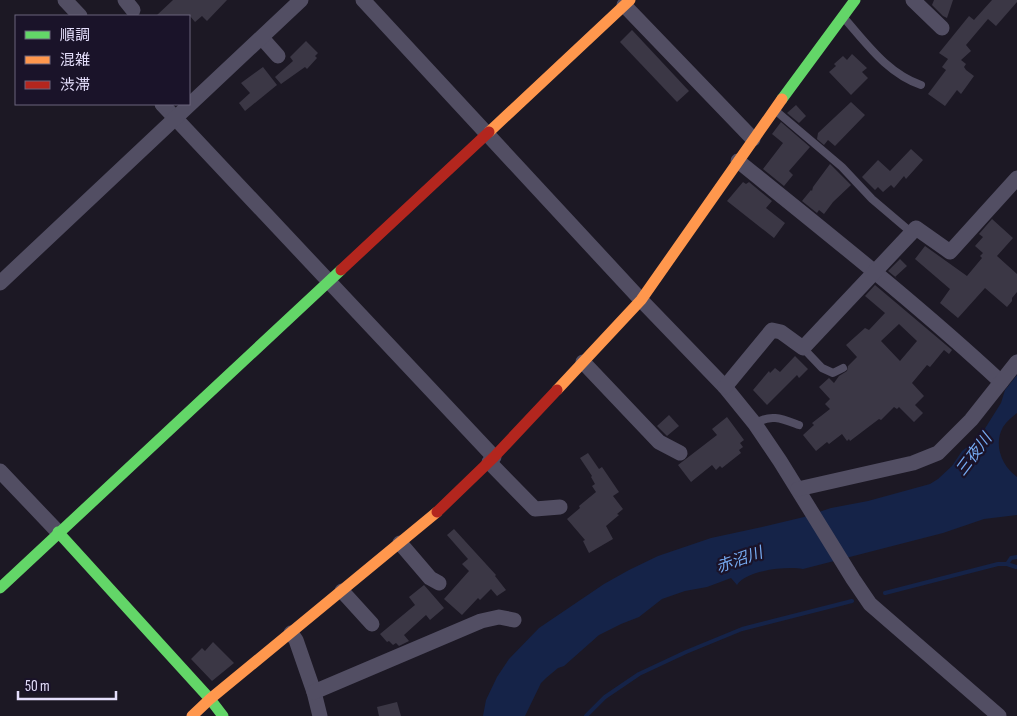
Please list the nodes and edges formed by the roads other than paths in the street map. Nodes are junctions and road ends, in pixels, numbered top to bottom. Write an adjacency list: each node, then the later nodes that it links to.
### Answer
1 (302, 0): 8 (street)
2 (363, 0): 14 (street)
3 (855, 0): 6 (street)
4 (913, 0): 7 (street)
5 (627, 3): 14 (street); 15 (street)
6 (843, 17): 10 (lane); 12 (street)
7 (942, 28)
8 (262, 38): 9 (street); 13 (street)
9 (278, 56)
10 (921, 86)
11 (163, 105): 13 (street)
12 (775, 110): 15 (street); 18 (lane)
13 (176, 119): 20 (street); 21 (street)
14 (486, 133): 20 (street); 22 (street)
15 (753, 139): 16 (street)
16 (738, 161): 19 (street); 22 (street)
17 (1017, 178): 18 (street)
18 (912, 233): 19 (street)
19 (875, 271): 23 (street); 27 (street)
20 (328, 281): 32 (street); 36 (street)
21 (0, 283)
22 (641, 300): 24 (street); 28 (street)
23 (803, 348): 26 (lane); 28 (street)
24 (583, 362): 31 (street); 32 (street)
25 (1017, 362): 27 (street)
26 (843, 368)
27 (1001, 382): 34 (street)
28 (725, 388): 29 (street)
29 (755, 424): 30 (lane); 34 (street)
30 (799, 425)
31 (680, 453)
32 (491, 460): 35 (street); 37 (street)
33 (0, 471): 36 (street)
34 (798, 488): 49 (street)
35 (560, 507)
36 (58, 532): 39 (street); 45 (street)
37 (400, 543): 38 (street); 40 (street)
38 (439, 583)
39 (0, 588)
40 (342, 591): 42 (street); 43 (street)
41 (514, 620): 44 (street)
42 (372, 624)
43 (290, 633): 44 (street); 45 (street)
44 (314, 692): 48 (street)
45 (210, 699): 46 (street); 47 (street)
46 (192, 716)
47 (223, 716)
48 (320, 716)
49 (999, 716)

